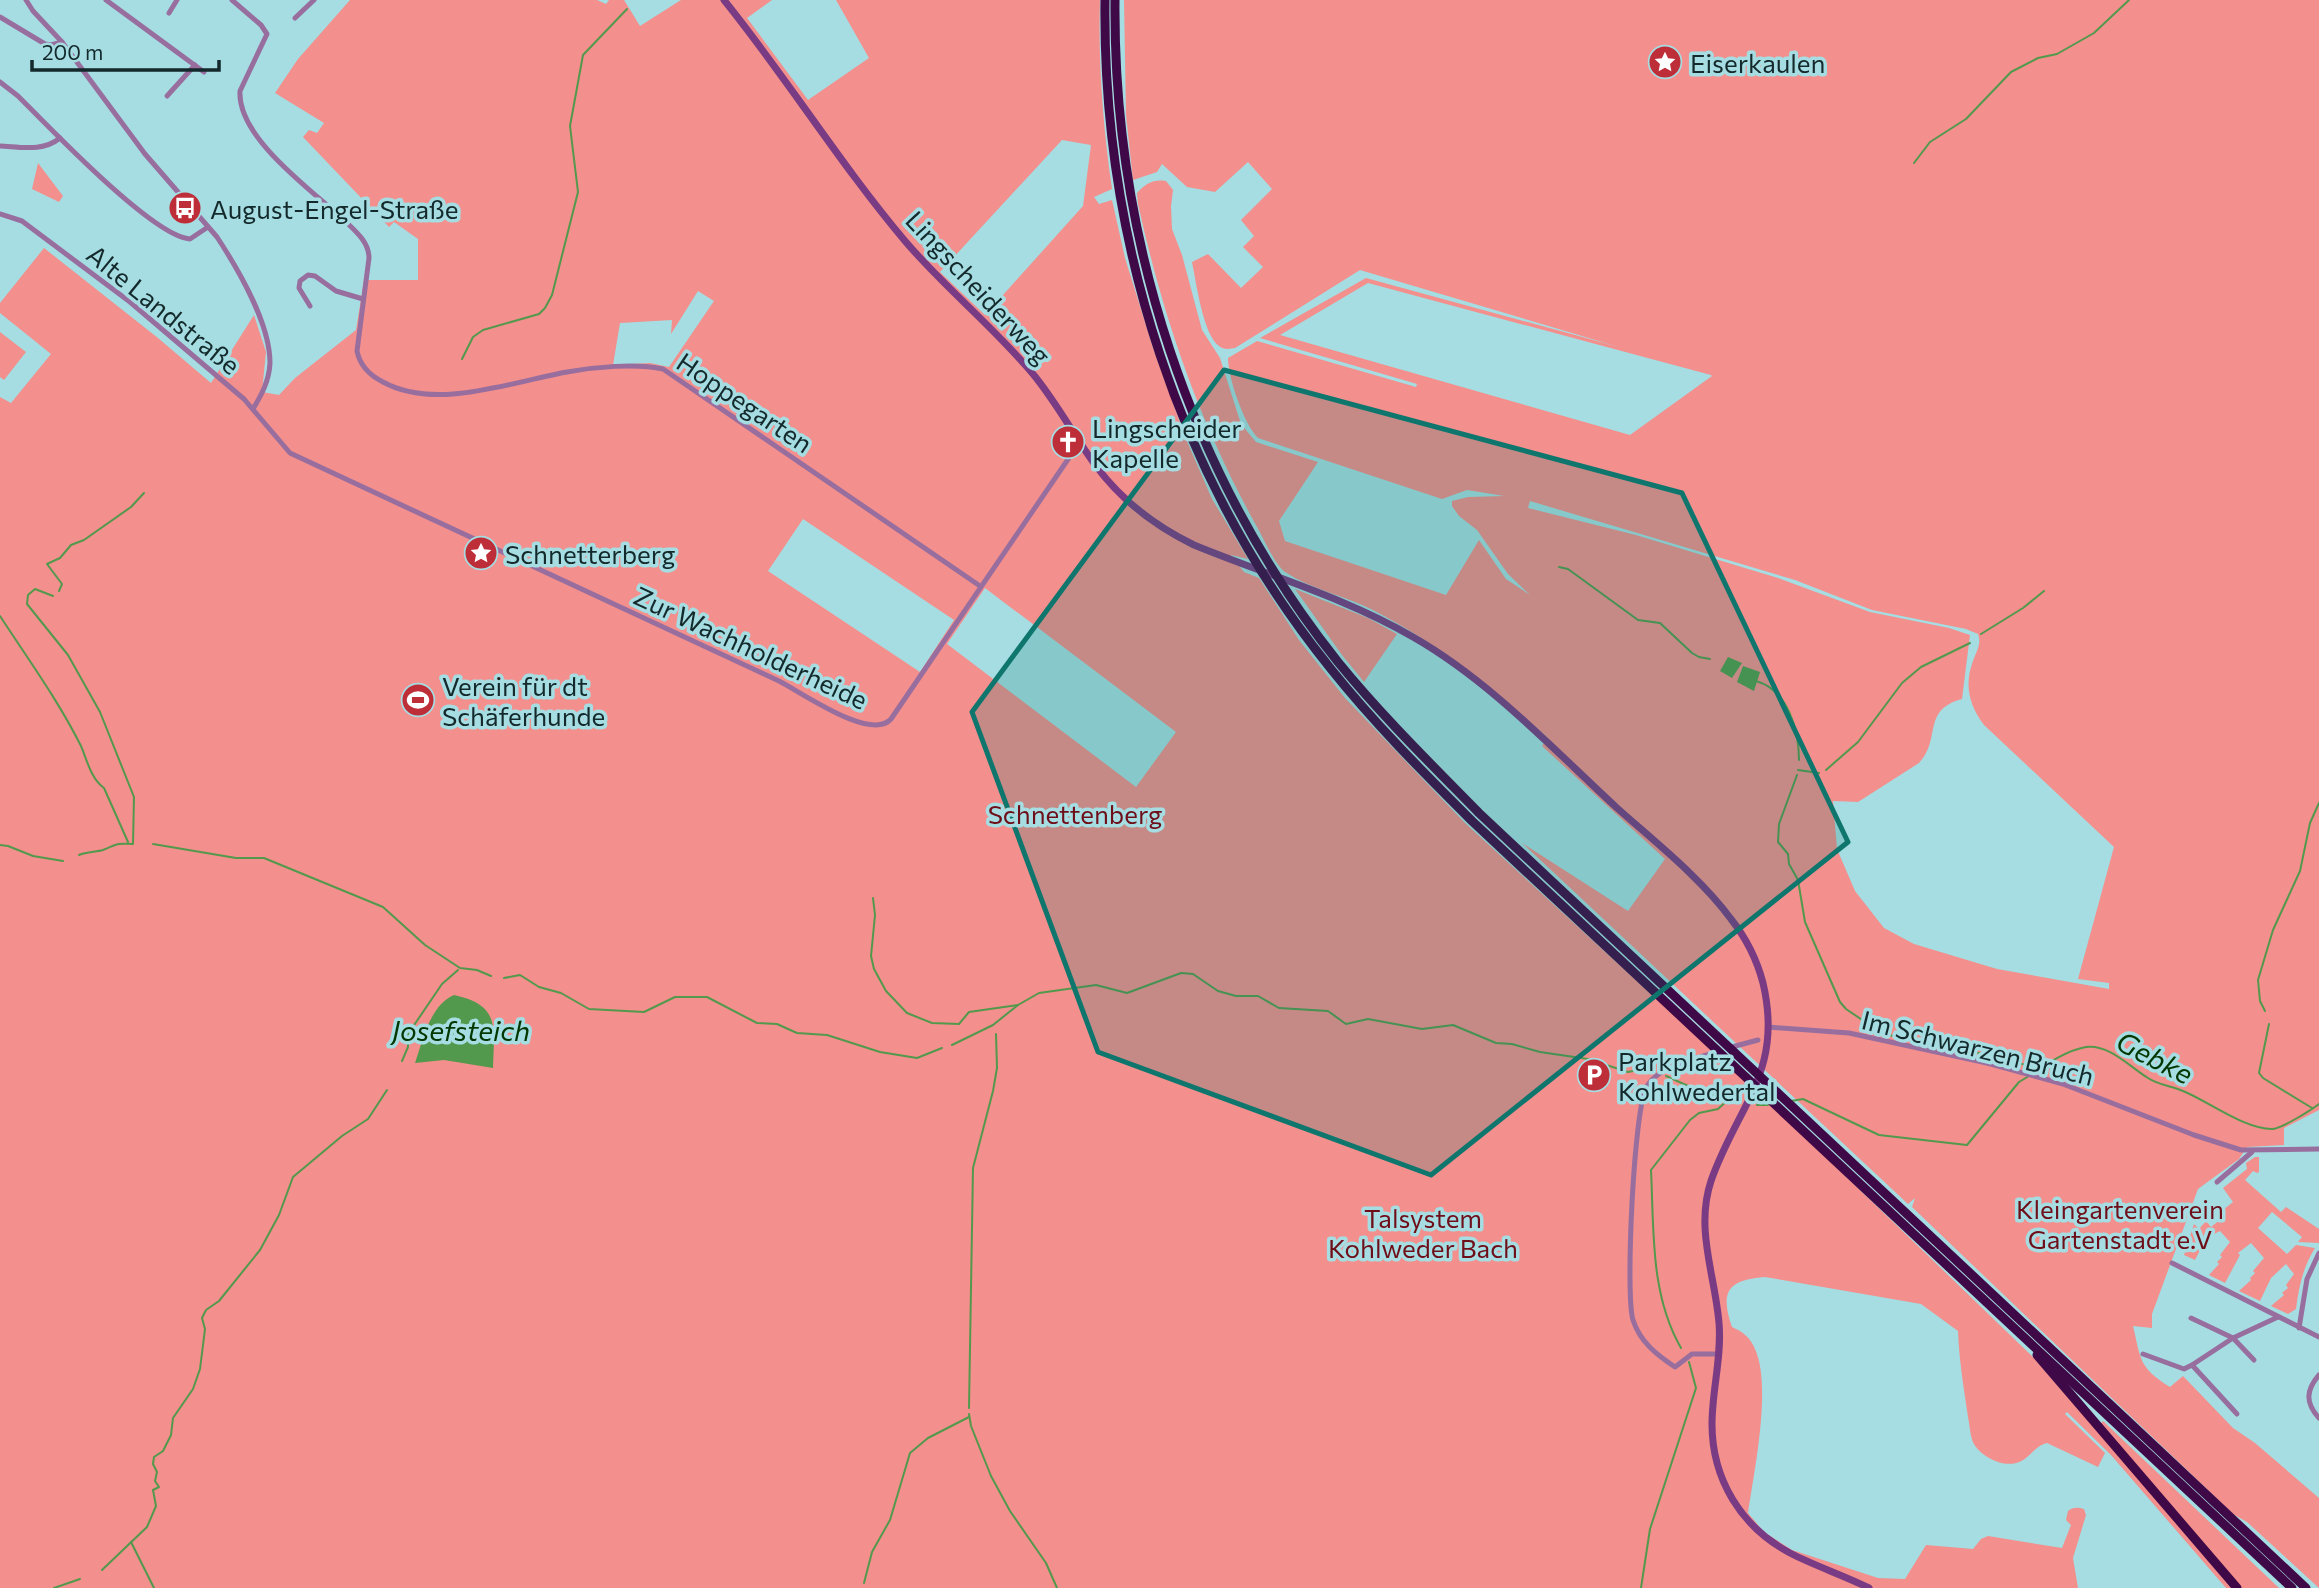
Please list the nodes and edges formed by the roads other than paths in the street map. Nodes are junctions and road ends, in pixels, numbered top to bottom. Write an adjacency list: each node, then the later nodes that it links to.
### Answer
1 (26, 0): 12 (street)
2 (106, 0): 13 (street)
3 (177, 0): 9 (street)
4 (232, 0): 21 (street, Hoppegarten)
5 (314, 0): 11 (street)
6 (724, 0): 24 (street, Lingscheiderweg)
7 (1105, 0): 32 (highway)
8 (1115, 0): 32 (highway)
9 (170, 13)
10 (0, 17): 12 (street)
11 (295, 18)
12 (62, 42): 20 (street)
13 (195, 65): 14 (street); 16 (street)
14 (204, 72)
15 (0, 82): 17 (street)
16 (167, 96)
17 (60, 138): 18 (street); 20 (street)
18 (0, 146)
19 (0, 214): 23 (street, Alte Landstraße)
20 (208, 228): 23 (street)
21 (363, 299): 22 (street); 26 (street, Hoppegarten)
22 (310, 306)
23 (253, 408): 25 (street, Alte Landstraße)
24 (1083, 446): 26 (street, Zur Wachholderheide); 27 (street, Lingscheiderweg)
25 (290, 453): 26 (street, Zur Wachholderheide)
26 (980, 586)
27 (1768, 1027): 30 (street, Im Schwarzen Bruch); 41 (street, Lingscheiderweg)
28 (1758, 1040): 41 (street)
29 (2319, 1149): 30 (street, Im Schwarzen Bruch)
30 (2253, 1152): 31 (street)
31 (2217, 1182)
32 (1936, 1248): 40 (highway); 51 (highway)
33 (2319, 1252): 37 (street)
34 (2172, 1263): 35 (street)
35 (2278, 1317): 37 (street); 39 (street)
36 (2191, 1318): 39 (street)
37 (2299, 1328): 38 (street)
38 (2319, 1337)
39 (2232, 1338): 43 (street); 44 (street)
40 (2029, 1342): 49 (highway); 50 (highway)
41 (1719, 1354): 48 (street, Lingscheiderweg)
42 (2143, 1354): 44 (street)
43 (2254, 1360)
44 (2192, 1365): 46 (street)
45 (2319, 1375): 47 (street)
46 (2237, 1414)
47 (2319, 1418)
48 (1869, 1588)
49 (2237, 1588)
50 (2292, 1588)
51 (2306, 1588)

